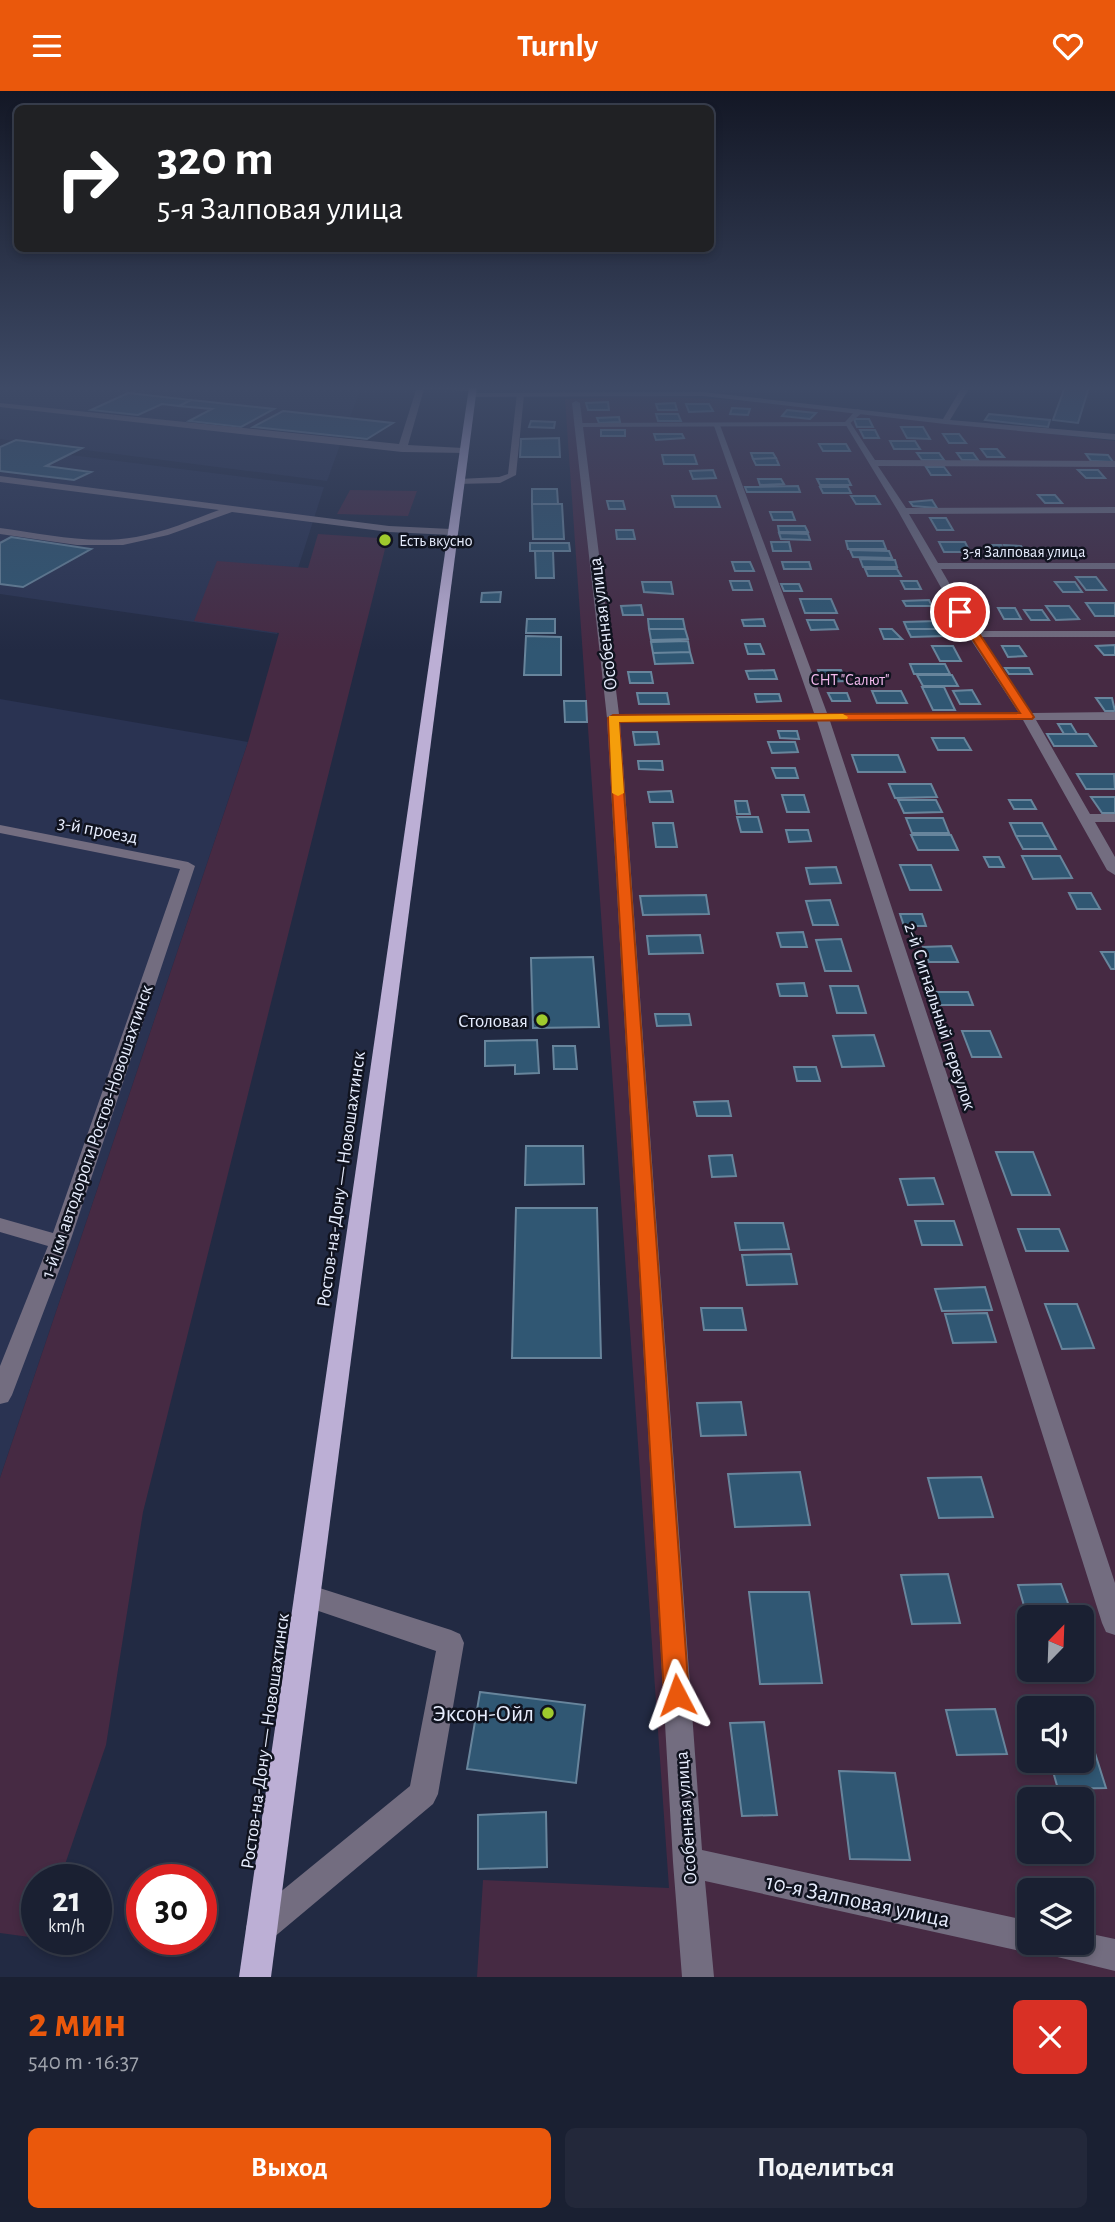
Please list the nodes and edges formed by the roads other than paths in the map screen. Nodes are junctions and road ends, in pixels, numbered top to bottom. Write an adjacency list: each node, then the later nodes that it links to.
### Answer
1 (460, 475): 7 (main road, Ростов-на-Дону — Новошахтинск)
2 (512, 475): 7 (street)
3 (584, 475): 20 (street, Особенная улица)
4 (734, 475): 18 (street, 2-й Сигнальный переулок)
5 (880, 475): 10 (street)
6 (0, 479): 8 (street)
7 (459, 482): 12 (main road, Ростов-на-Дону — Новошахтинск)
8 (234, 507): 11 (street); 12 (street)
9 (1115, 510): 10 (street)
10 (903, 511): 13 (street)
11 (0, 531)
12 (451, 532): 29 (main road, Ростов-на-Дону — Новошахтинск)
13 (934, 566): 14 (street, 3-я Залповая улица); 15 (street)
14 (1115, 566)
15 (973, 634): 16 (street); 19 (street)
16 (1115, 634)
17 (1115, 716): 19 (street)
18 (822, 717): 19 (street); 20 (street); 30 (street, 2-й Сигнальный переулок)
19 (1028, 717): 21 (street)
20 (613, 718): 31 (street, Особенная улица)
21 (1086, 818): 22 (street); 25 (street)
22 (1115, 818)
23 (0, 829): 24 (street, 3-й проезд)
24 (188, 866): 27 (street, 1-й км автодороги Ростов-Новошахтинск)
25 (1115, 870)
26 (0, 1225): 27 (street)
27 (60, 1242): 28 (street, 1-й км автодороги Ростов-Новошахтинск)
28 (0, 1395)
29 (307, 1596): 32 (main road, Ростов-на-Дону — Новошахтинск); 32 (street)
30 (1115, 1623)
31 (688, 1863): 33 (street, 10-я Залповая улица); 37 (street, Особенная улица)
32 (261, 1927): 36 (main road, Ростов-на-Дону — Новошахтинск)
33 (1017, 1934)
34 (1094, 1951): 35 (street)
35 (1115, 1955)
36 (255, 1977)
37 (698, 1977)

